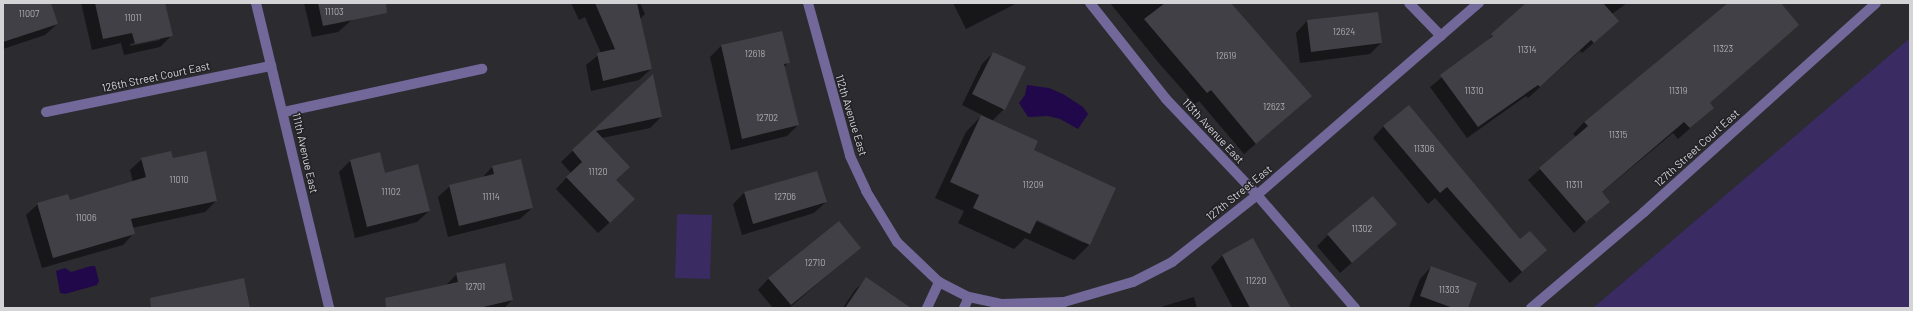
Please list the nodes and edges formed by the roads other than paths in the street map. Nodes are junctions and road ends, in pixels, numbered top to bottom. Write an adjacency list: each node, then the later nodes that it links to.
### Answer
1 (256, 3): 8 (street, 111th Avenue East)
2 (808, 3): 13 (street, 112th Avenue East)
3 (1090, 3): 12 (street, 113th Avenue East)
4 (1409, 3): 7 (street)
5 (1479, 3): 7 (street, 127th Street East)
6 (1876, 3): 19 (street, 127th Street Court East)
7 (1441, 36): 12 (street, 127th Street East)
8 (271, 66): 10 (street, 126th Street Court East); 11 (street, 111th Avenue East)
9 (482, 69): 11 (street)
10 (46, 112)
11 (284, 112): 15 (street, 111th Avenue East)
12 (1257, 195): 14 (street, 127th Street East); 18 (street, 113th Avenue East)
13 (939, 282): 14 (street, 112th Avenue East); 16 (street)
14 (969, 297): 17 (street)
15 (329, 308)
16 (927, 308)
17 (964, 308)
18 (1355, 308)
19 (1531, 308)

